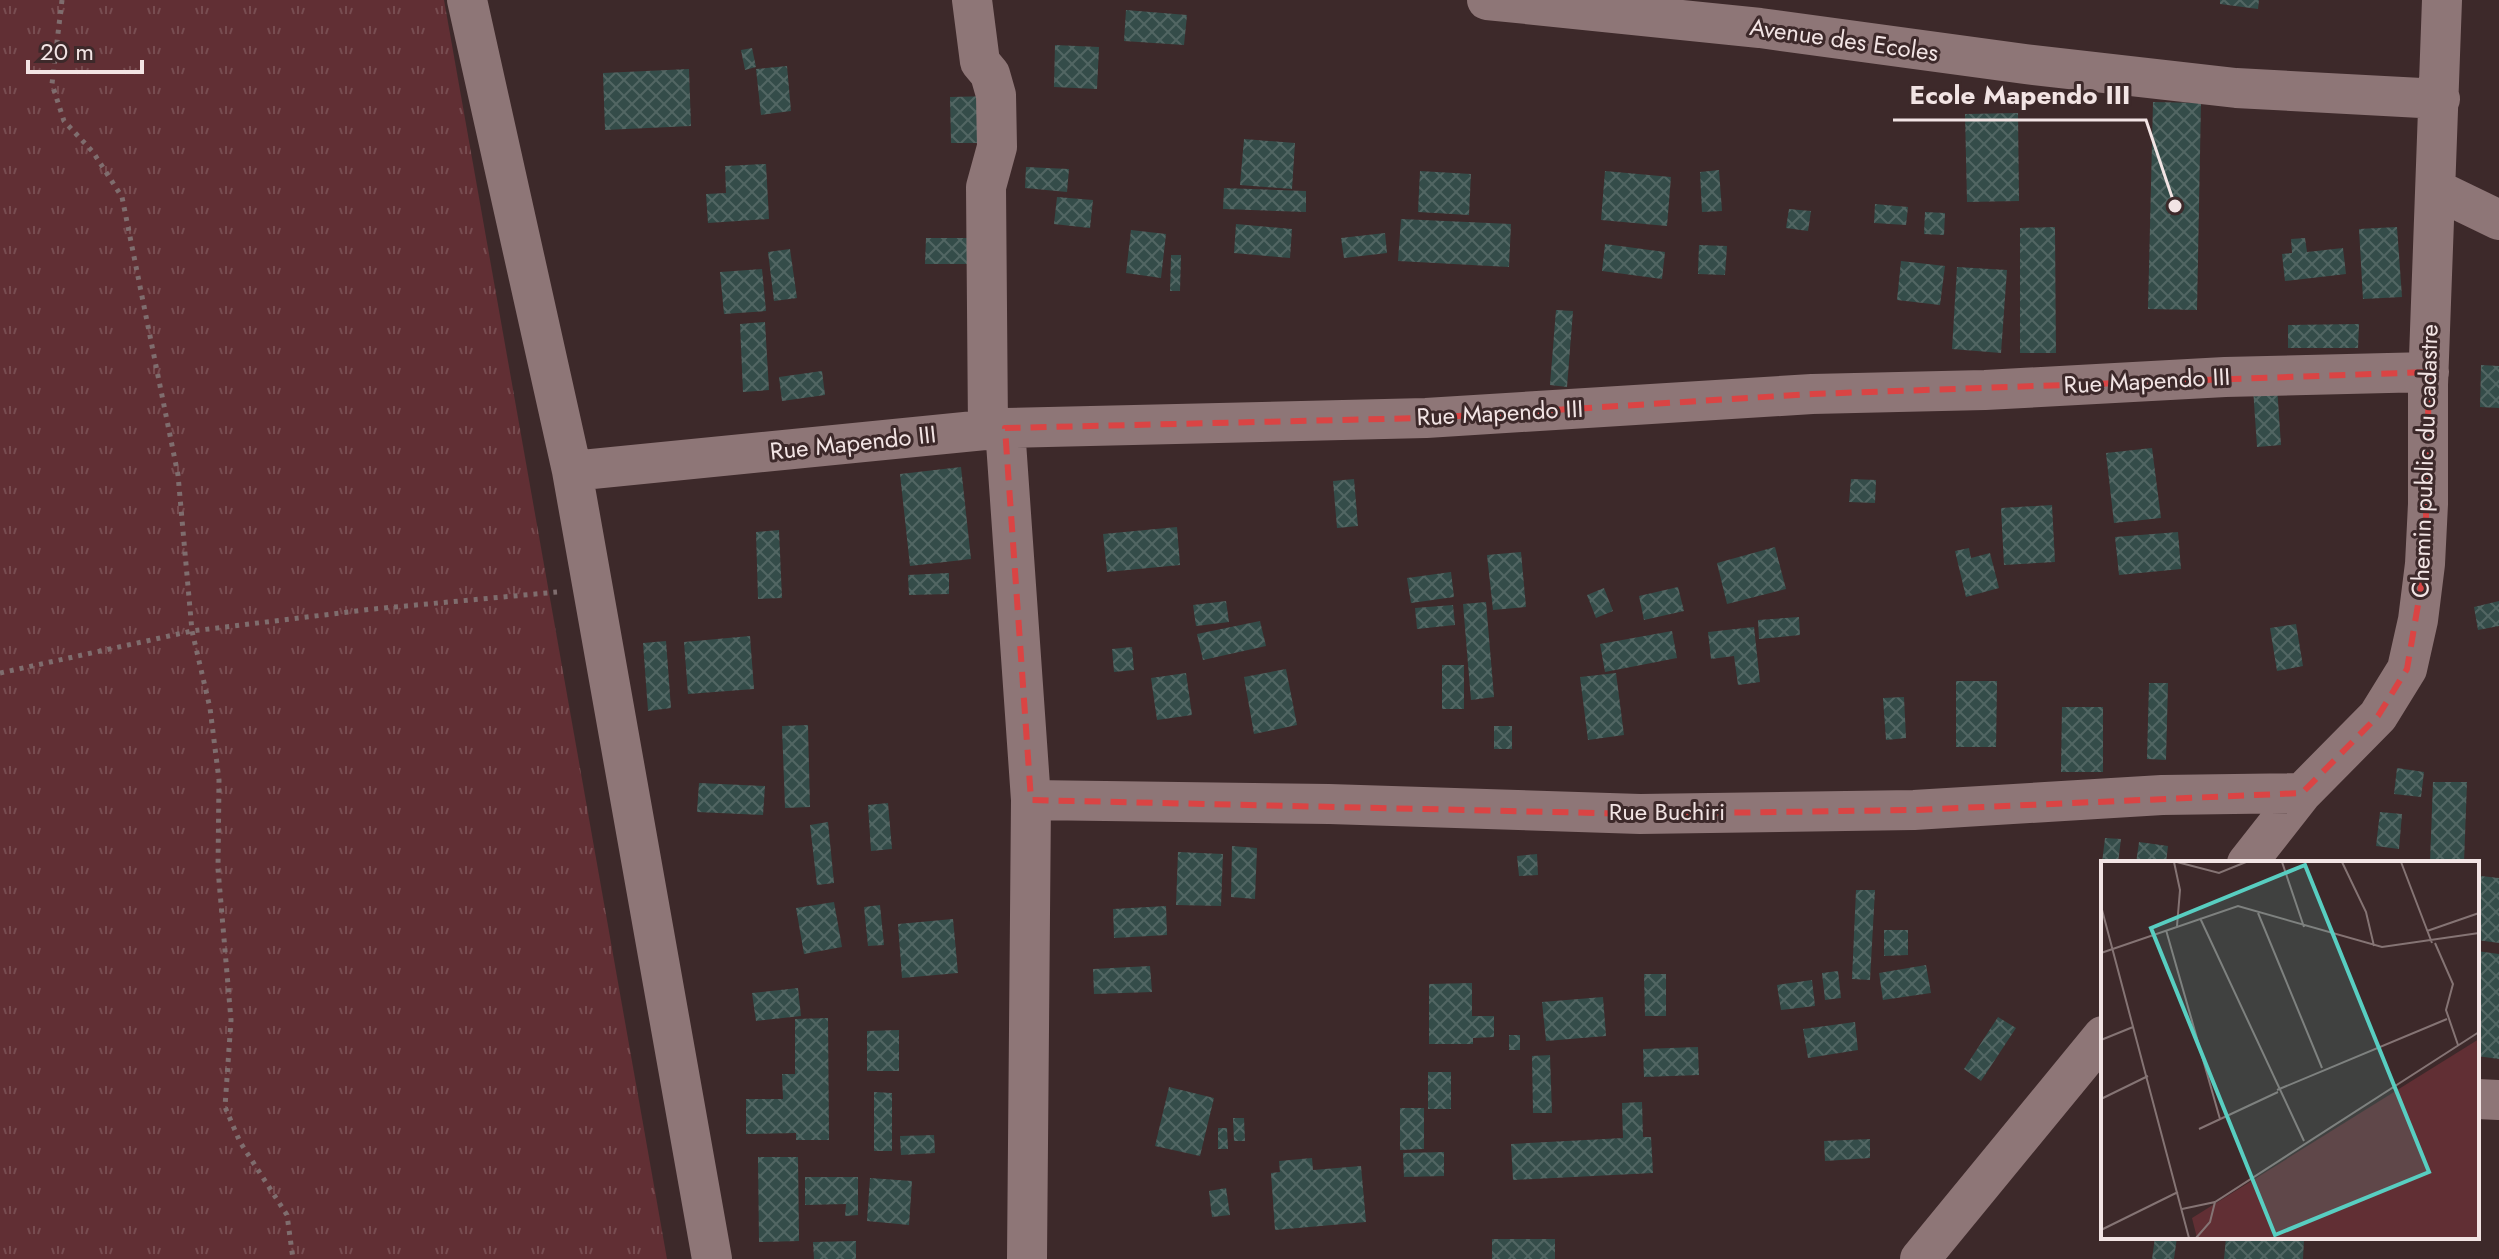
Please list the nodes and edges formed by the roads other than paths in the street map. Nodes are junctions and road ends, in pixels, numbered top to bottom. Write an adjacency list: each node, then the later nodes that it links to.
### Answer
1 (467, 0): 10 (street)
2 (972, 0): 9 (street)
3 (1487, 0): 5 (street, Avenue des Ecoles)
4 (2442, 0): 5 (street, Chemin public du cadastre)
5 (2440, 99): 6 (street, Chemin public du cadastre)
6 (2437, 190): 7 (street); 8 (street, Chemin public du cadastre)
7 (2499, 220)
8 (2429, 372): 9 (street, Rue Mapendo III); 11 (street, Chemin public du cadastre)
9 (997, 429): 10 (street, Rue Mapendo III); 12 (street)
10 (572, 471): 18 (street)
11 (2302, 793): 12 (street, Rue Buchiri); 13 (street, Chemin public du cadastre)
12 (1031, 800): 19 (street)
13 (2249, 861)
14 (2101, 1041): 15 (street)
15 (2086, 1078): 20 (street)
16 (2479, 1099): 17 (street)
17 (2499, 1100)
18 (712, 1259)
19 (1027, 1259)
20 (1920, 1259)

